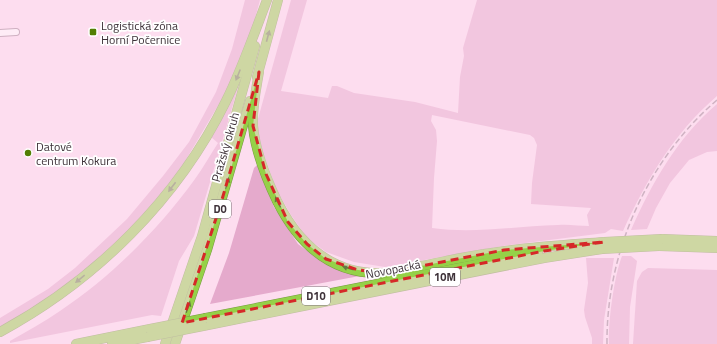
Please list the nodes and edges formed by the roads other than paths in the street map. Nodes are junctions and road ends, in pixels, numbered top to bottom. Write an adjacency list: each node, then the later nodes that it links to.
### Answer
1 (267, 0): 10 (highway, one-way to 10); 14 (highway, Pražský okruh / D0)
2 (278, 0): 5 (highway, Pražský okruh / D0, one-way to 2)
3 (16, 32): 4 (street)
4 (0, 33)
5 (259, 72): 8 (highway, one-way to 5); 15 (highway, Pražský okruh / D0, one-way to 5)
6 (717, 241): 7 (highway, Novopacká)
7 (661, 242): 8 (highway, Novopacká, bridge); 9 (highway, Novopacká)
8 (603, 246): 11 (highway, Novopacká / D10, bridge)
9 (717, 248)
10 (0, 332)
11 (149, 333): 12 (highway, Novopacká / D10); 13 (highway, Novopacká)
12 (76, 344)
13 (113, 344)
14 (165, 344)
15 (174, 344)

